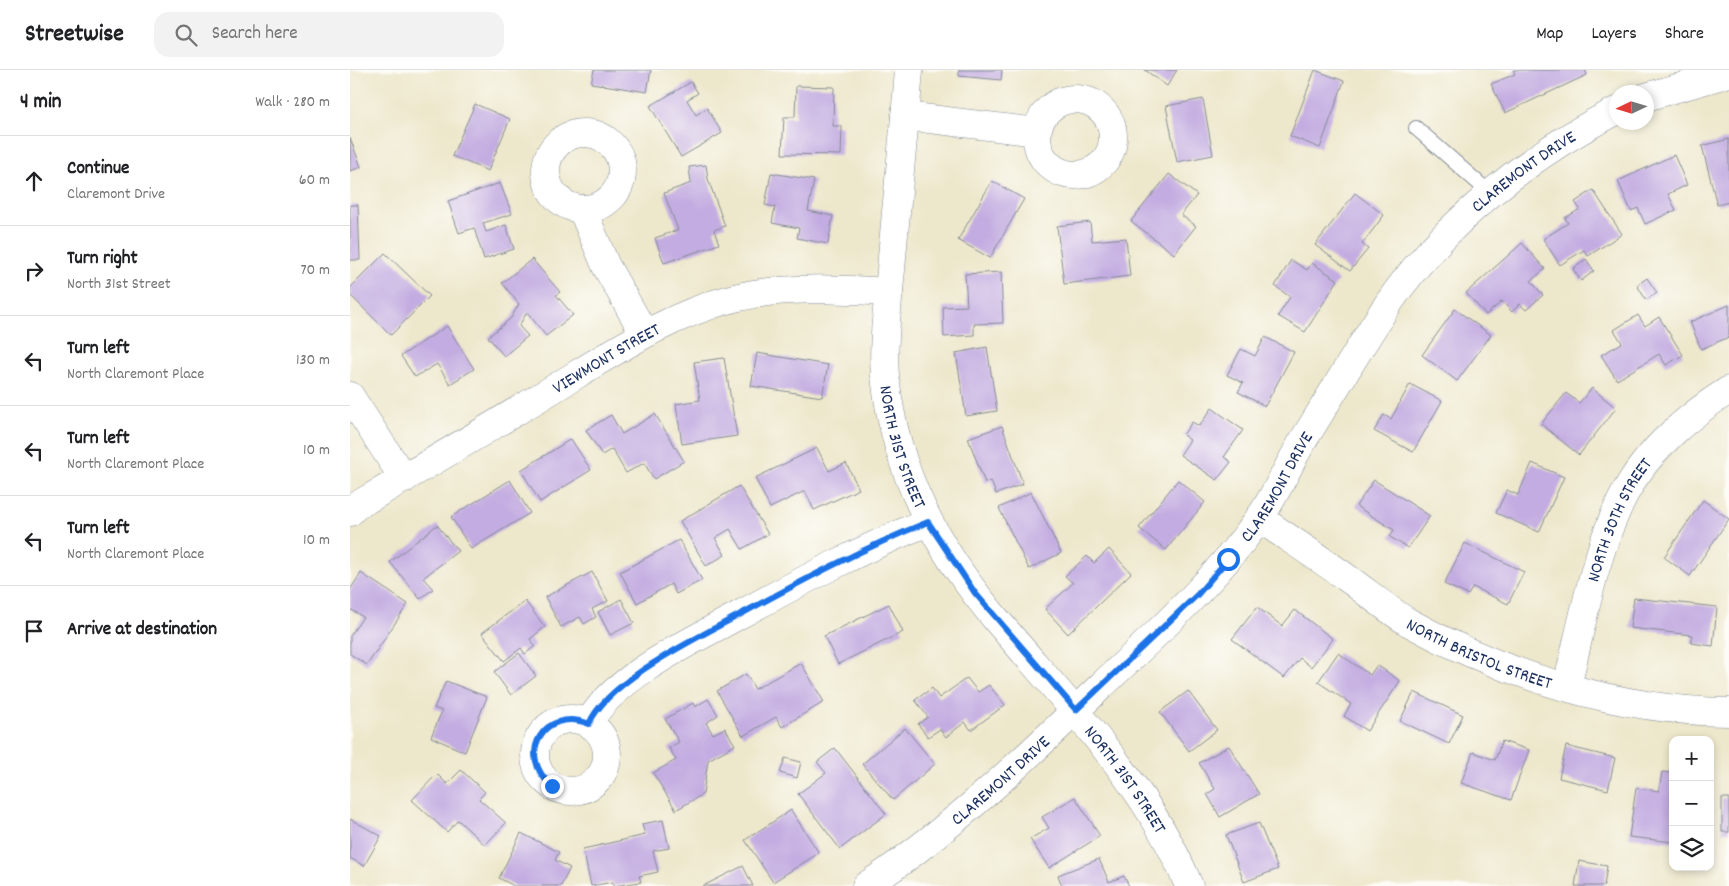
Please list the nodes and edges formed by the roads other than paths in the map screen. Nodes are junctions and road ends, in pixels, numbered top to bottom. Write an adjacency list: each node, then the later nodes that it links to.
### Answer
1 (909, 70): 5 (street, NORTH 31ST STREET)
2 (1729, 72): 3 (street)
3 (1654, 95)
4 (1609, 115): 8 (street, CLAREMONT DRIVE)
5 (905, 116): 7 (street); 10 (street, NORTH 31ST STREET)
6 (1416, 128): 8 (lane)
7 (1037, 132)
8 (1491, 194): 16 (street, CLAREMONT DRIVE)
9 (582, 209): 11 (street)
10 (889, 292): 11 (street, VIEWMONT STREET); 17 (street, NORTH 31ST STREET)
11 (644, 333): 14 (street, VIEWMONT STREET)
12 (1729, 390): 18 (street, NORTH 30TH STREET)
13 (350, 396): 14 (street)
14 (404, 479): 15 (street, VIEWMONT STREET)
15 (350, 512)
16 (1259, 518): 18 (street, NORTH BRISTOL STREET); 19 (street, CLAREMONT DRIVE)
17 (928, 522): 19 (street, NORTH 31ST STREET); 21 (street)
18 (1567, 686): 20 (street, NORTH BRISTOL STREET)
19 (1076, 710): 22 (street, CLAREMONT DRIVE); 23 (street, NORTH 31ST STREET)
20 (1729, 712)
21 (589, 724)
22 (866, 886)
23 (1189, 886)

